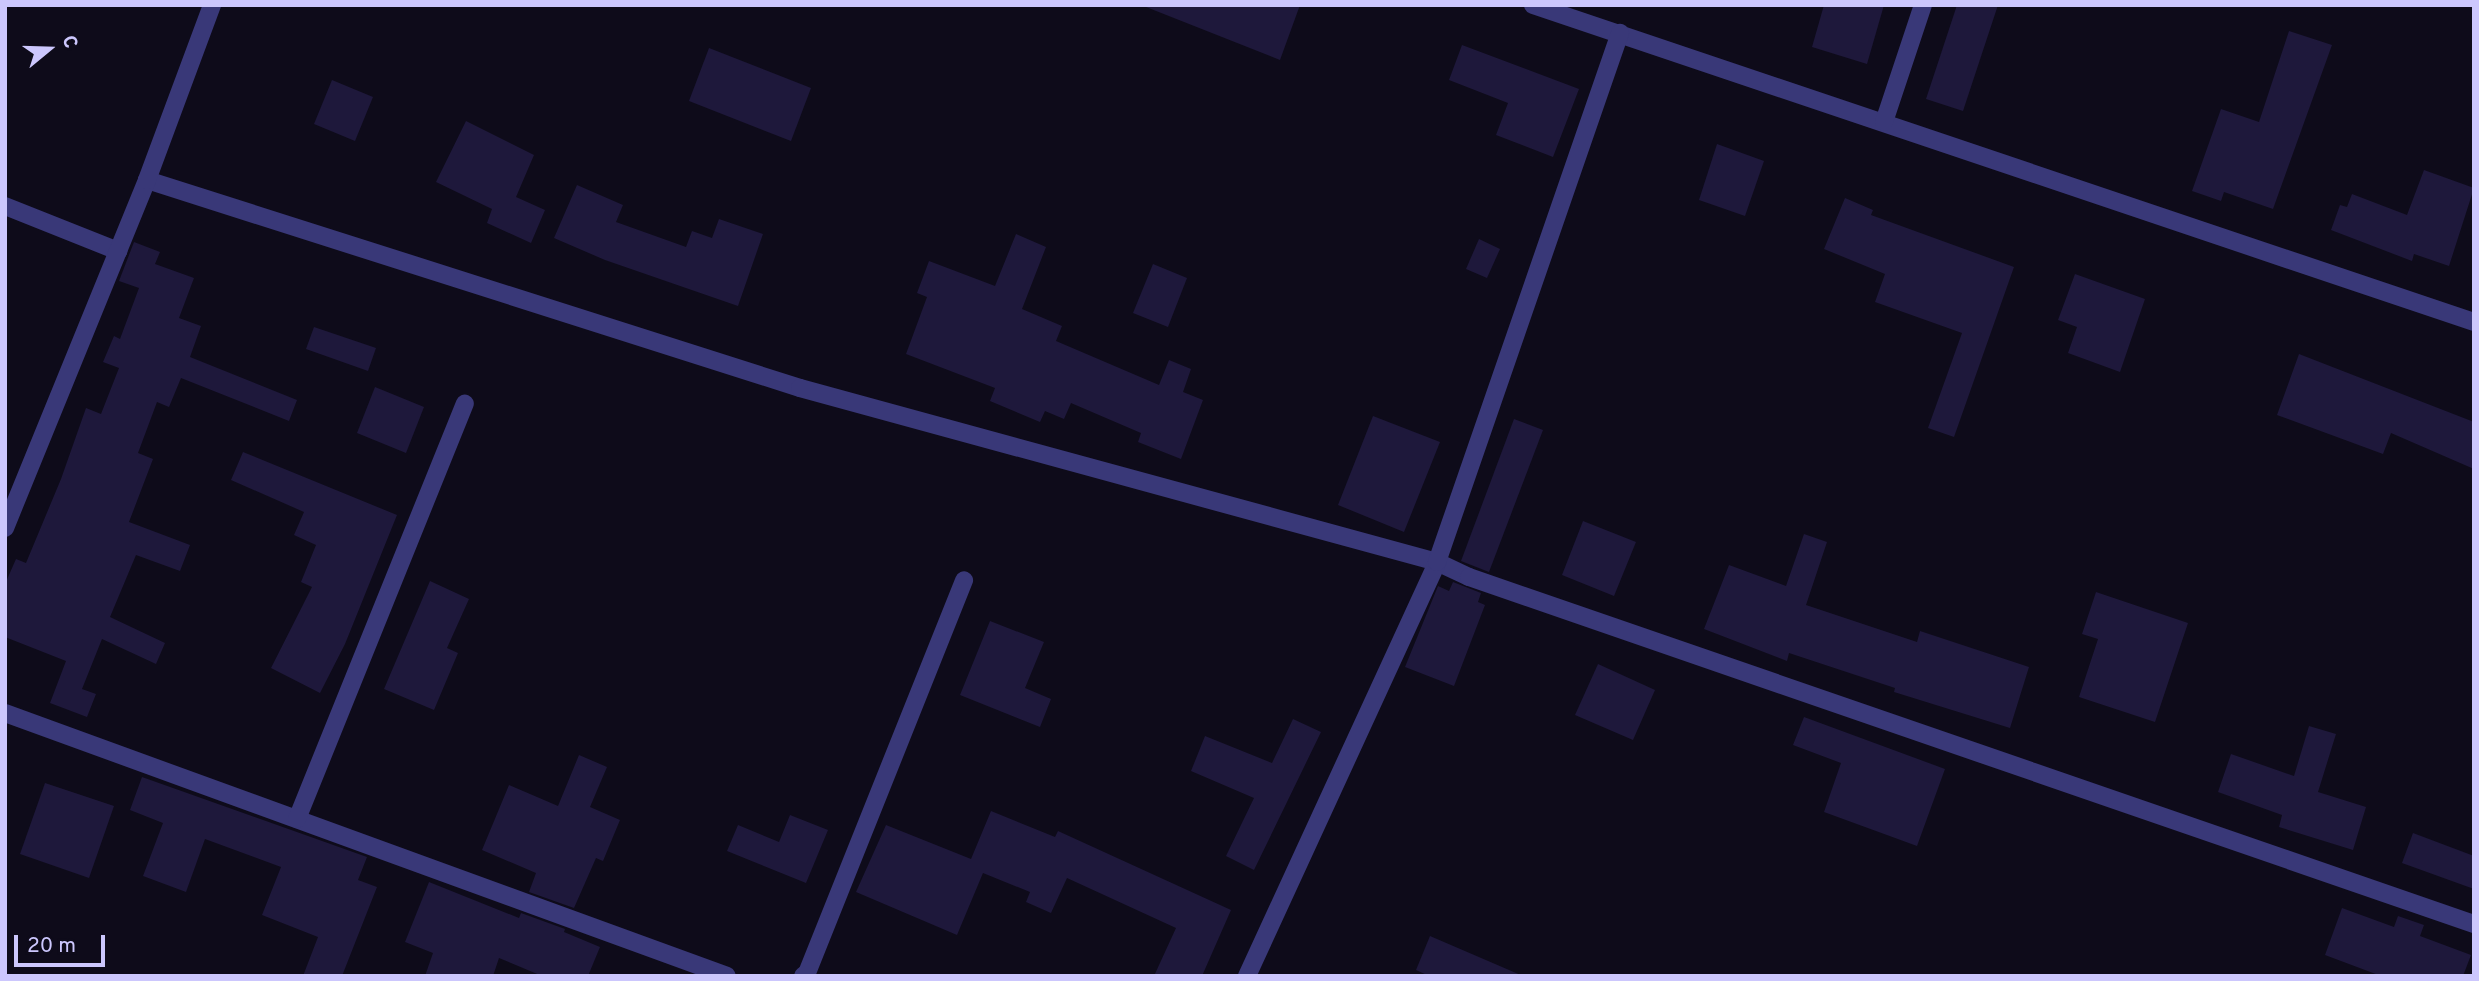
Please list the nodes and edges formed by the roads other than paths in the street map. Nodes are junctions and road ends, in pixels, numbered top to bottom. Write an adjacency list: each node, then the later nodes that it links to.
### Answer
1 (212, 5): 6 (street)
2 (1533, 5): 4 (street)
3 (1923, 5): 5 (street)
4 (1620, 33): 5 (street); 12 (street)
5 (1884, 122): 9 (street)
6 (147, 180): 8 (street); 12 (street)
7 (5, 206): 8 (street)
8 (118, 251): 11 (street)
9 (2474, 322)
10 (465, 404): 15 (street)
11 (5, 528)
12 (1437, 562): 16 (street); 19 (street)
13 (964, 580): 18 (street)
14 (5, 713): 15 (street)
15 (297, 819): 17 (street)
16 (2474, 924)
17 (727, 976)
18 (803, 976)
19 (1247, 976)

